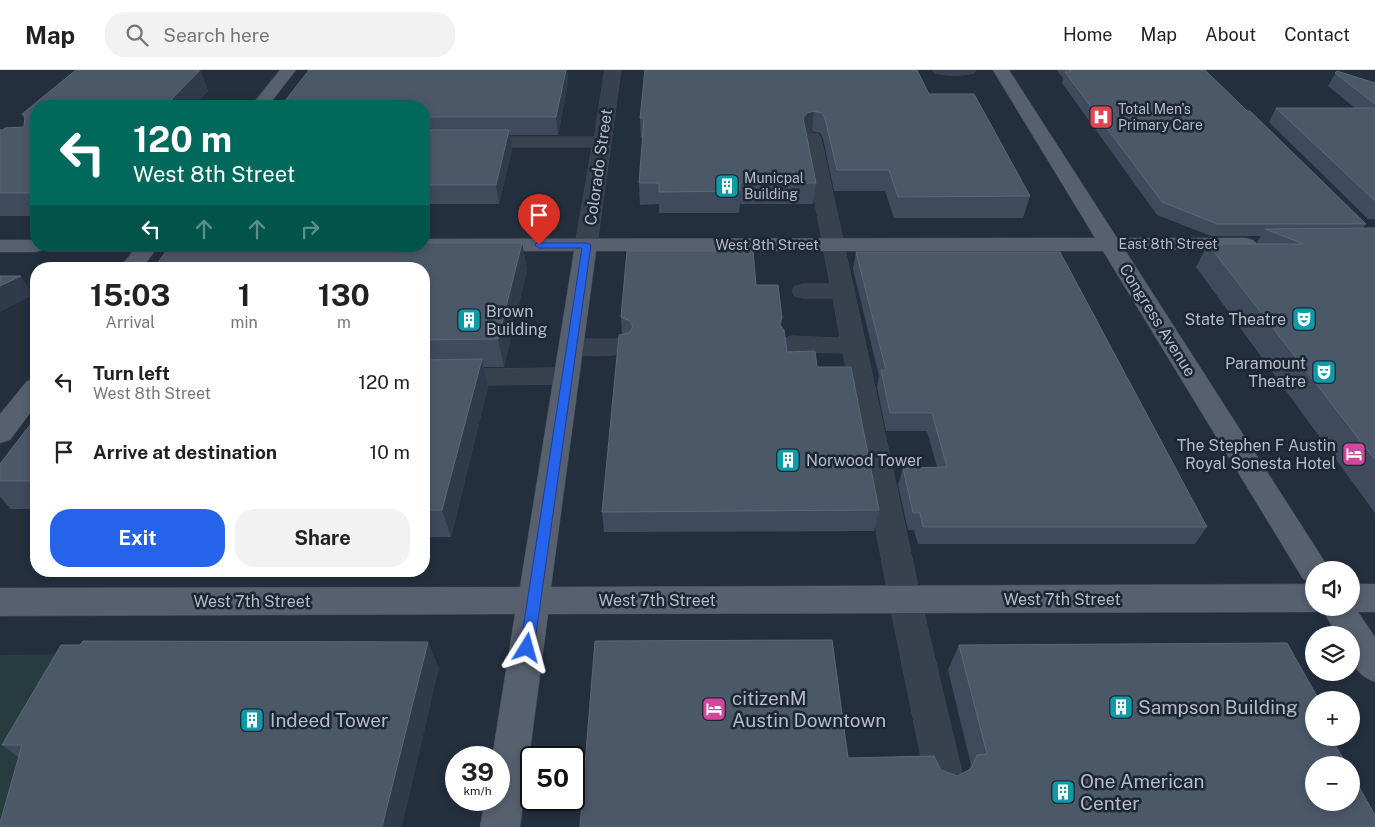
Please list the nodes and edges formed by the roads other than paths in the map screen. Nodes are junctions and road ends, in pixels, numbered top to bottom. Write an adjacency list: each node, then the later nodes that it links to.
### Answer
1 (288, 70): 6 (main road)
2 (612, 70): 9 (street, Colorado Street)
3 (941, 70): 4 (street)
4 (968, 70)
5 (1001, 70): 10 (main road, Congress Avenue)
6 (264, 100)
7 (812, 138): 14 (street)
8 (430, 142): 9 (street)
9 (602, 142): 13 (street, Colorado Street)
10 (1111, 244): 11 (main road, East 8th Street); 14 (main road, West 8th Street); 29 (main road, Congress Avenue)
11 (1270, 244)
12 (430, 245): 13 (main road, West 8th Street)
13 (586, 245): 14 (main road, West 8th Street); 23 (main road, Colorado Street)
14 (833, 245): 20 (street)
15 (0, 246): 16 (main road)
16 (30, 246)
17 (143, 252): 18 (main road)
18 (135, 262)
19 (803, 291): 20 (street)
20 (841, 291): 22 (street)
21 (791, 344): 22 (street)
22 (853, 346): 34 (street)
23 (571, 347): 24 (street); 25 (main road, Colorado Street)
24 (621, 347)
25 (567, 376): 26 (street); 33 (main road, Colorado Street)
26 (430, 378)
27 (30, 395): 28 (main road)
28 (0, 433)
29 (1308, 561)
30 (1305, 598): 34 (main road, West 7th Street)
31 (1360, 598): 32 (main road)
32 (1375, 598)
33 (534, 600): 34 (main road, West 7th Street); 35 (main road, West 7th Street); 39 (main road, Colorado Street)
34 (905, 600): 38 (street)
35 (0, 602)
36 (1343, 616): 37 (main road)
37 (1375, 667)
38 (944, 777)
39 (500, 827)

